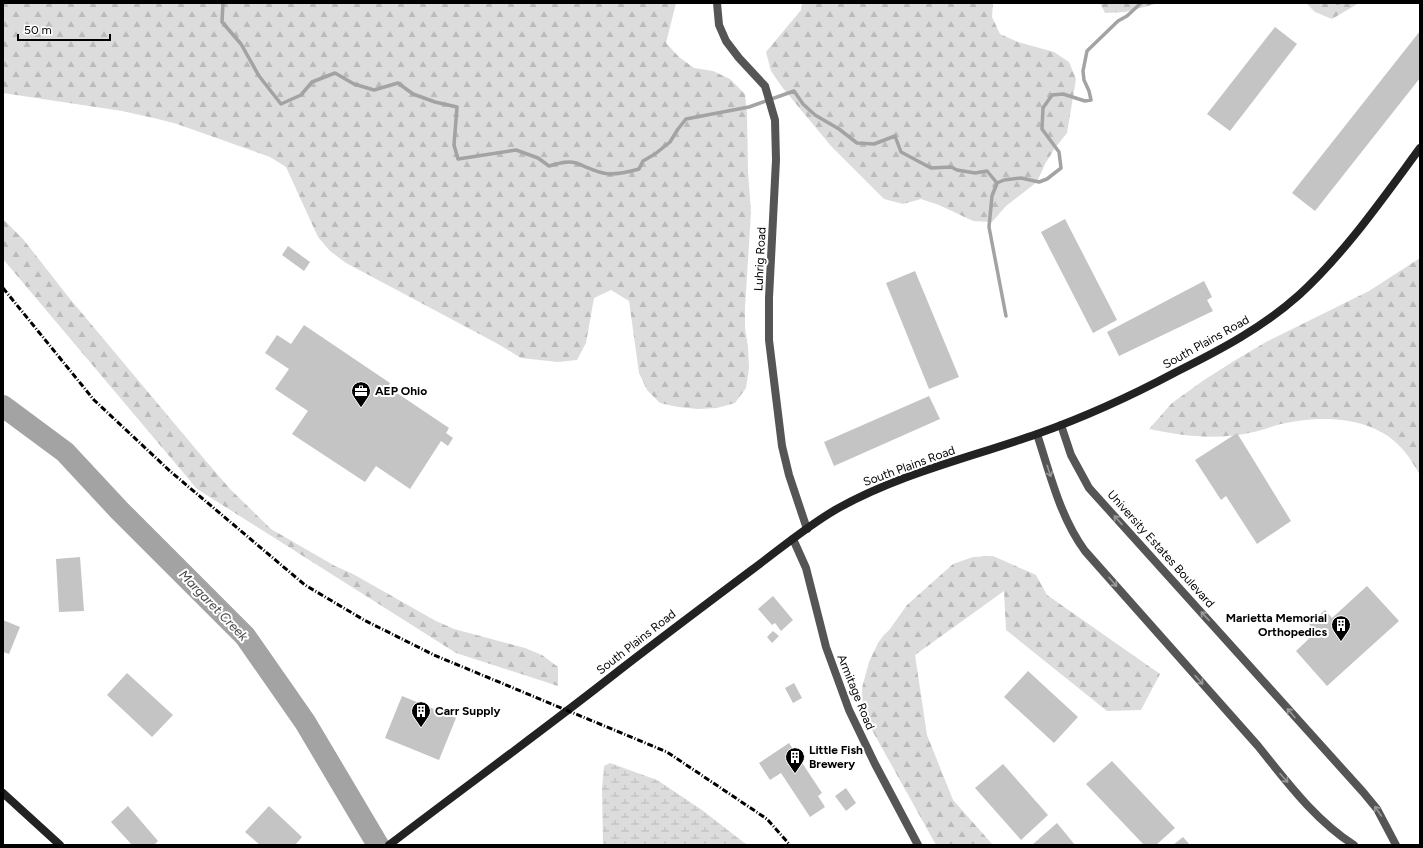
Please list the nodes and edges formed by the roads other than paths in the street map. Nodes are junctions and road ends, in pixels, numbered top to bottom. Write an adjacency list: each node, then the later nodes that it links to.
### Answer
1 (717, 3): 5 (street, Luhrig Road)
2 (1420, 148): 3 (main road, South Plains Road)
3 (1061, 425): 4 (main road, South Plains Road); 12 (street, University Estates Boulevard, one-way to 3)
4 (1037, 434): 5 (main road, South Plains Road); 11 (street, one-way to 11)
5 (807, 528): 6 (main road, South Plains Road)
6 (793, 539): 9 (main road, South Plains Road); 10 (street, Armitage Road)
7 (3, 793): 8 (main road)
8 (60, 845)
9 (388, 845)
10 (918, 845)
11 (1354, 845)
12 (1396, 845)

